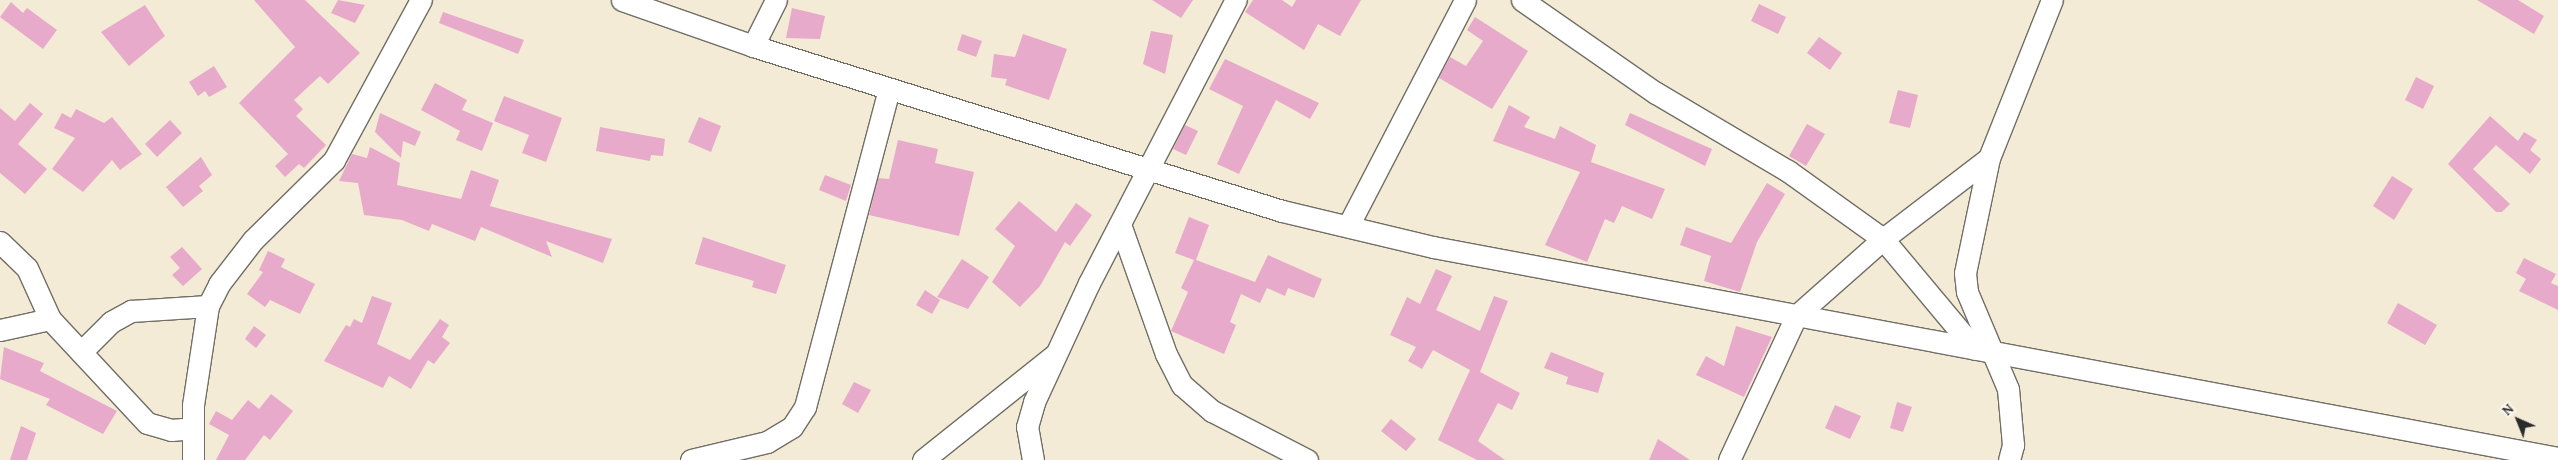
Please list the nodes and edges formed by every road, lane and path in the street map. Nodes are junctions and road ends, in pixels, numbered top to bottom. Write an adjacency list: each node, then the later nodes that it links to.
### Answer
1 (420, 0): 16 (street)
2 (622, 0): 8 (street)
3 (776, 0): 8 (street)
4 (1236, 0): 11 (street)
5 (1465, 0): 12 (street)
6 (1522, 0): 14 (street)
7 (2052, 0): 10 (street)
8 (753, 46): 9 (street)
9 (889, 89): 11 (street); 26 (street)
10 (1990, 158): 14 (street); 21 (street)
11 (1149, 166): 12 (street); 13 (street)
12 (1348, 226): 17 (street)
13 (1121, 227): 20 (street); 29 (street)
14 (1883, 239): 17 (street); 21 (street)
15 (0, 242): 18 (street)
16 (208, 306): 22 (street); 23 (street)
17 (1796, 316): 21 (street); 30 (street)
18 (50, 319): 19 (street); 22 (street)
19 (0, 330)
20 (1061, 350): 27 (street); 28 (street)
21 (1983, 350): 24 (street); 31 (street)
22 (81, 352): 23 (street)
23 (192, 428): 25 (street)
24 (2558, 458)
25 (193, 460)
26 (691, 460)
27 (923, 460)
28 (1033, 460)
29 (1307, 460)
30 (1729, 460)
31 (2009, 460)

